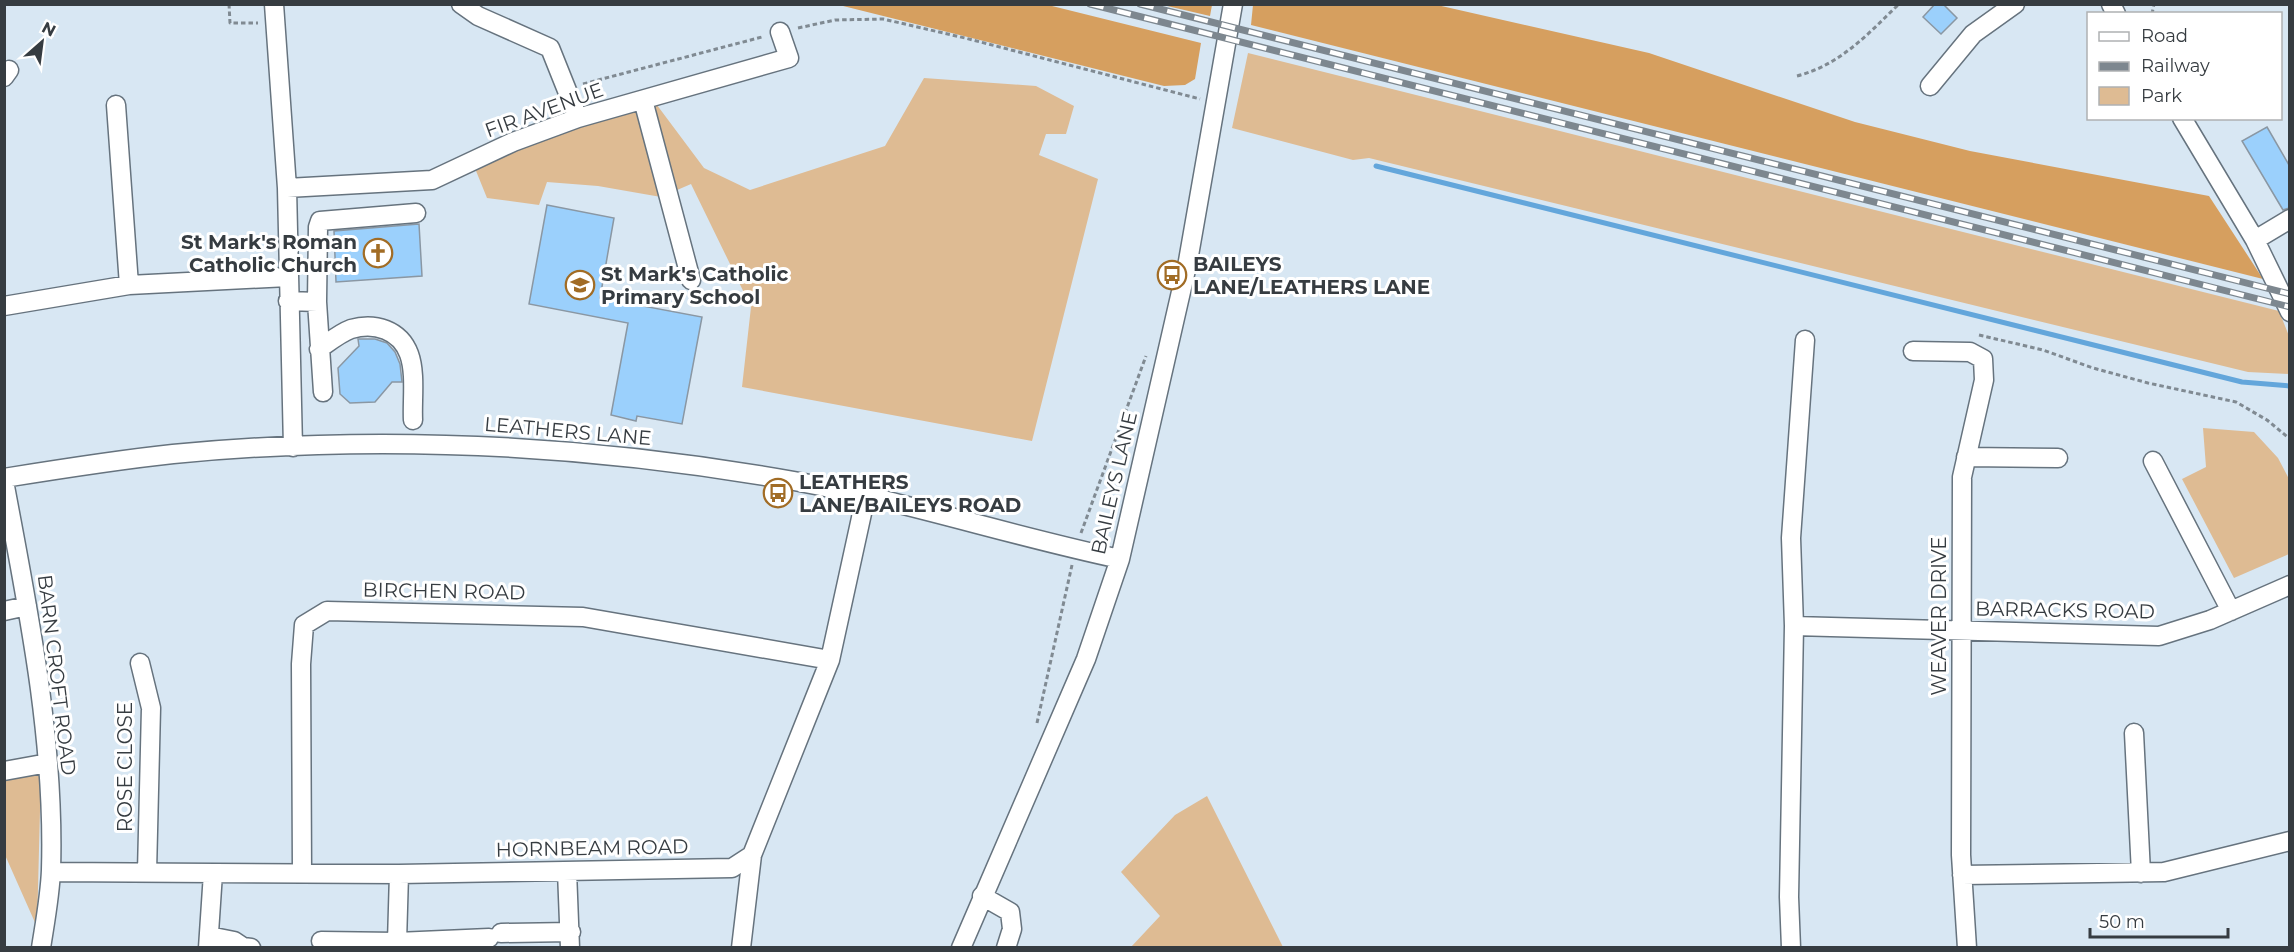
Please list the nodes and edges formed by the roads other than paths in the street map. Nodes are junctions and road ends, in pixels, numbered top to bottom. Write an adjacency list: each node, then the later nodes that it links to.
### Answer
1 (274, 4): 11 (street)
2 (461, 4): 9 (street)
3 (1233, 4): 33 (street, BAILEYS LANE)
4 (2015, 4): 6 (street)
5 (780, 32): 7 (street, FIR AVENUE)
6 (1930, 86)
7 (643, 100): 9 (street, FIR AVENUE); 16 (street)
8 (116, 105): 17 (street)
9 (578, 118): 11 (street, FIR AVENUE)
10 (2183, 120): 14 (street)
11 (287, 188): 15 (street)
12 (416, 213): 19 (street)
13 (2289, 219): 14 (street)
14 (2255, 240): 21 (street)
15 (288, 278): 17 (street); 18 (street)
16 (691, 280)
17 (129, 285): 20 (street)
18 (288, 301): 19 (street); 27 (street)
19 (317, 302): 23 (street)
20 (4, 306)
21 (2289, 312)
22 (1805, 340): 38 (street)
23 (320, 349): 25 (street); 26 (street)
24 (1913, 351): 28 (street, WEAVER DRIVE)
25 (323, 392)
26 (413, 420)
27 (293, 447): 31 (street, LEATHERS LANE); 32 (street, LEATHERS LANE)
28 (1966, 457): 29 (street); 39 (street, WEAVER DRIVE)
29 (2058, 458)
30 (2153, 461): 37 (street)
31 (4, 480): 35 (street, BARN CROFT ROAD)
32 (866, 495): 33 (street, LEATHERS LANE); 40 (street)
33 (1120, 559): 55 (street, BAILEYS LANE)
34 (2289, 585): 37 (street, BARRACKS ROAD)
35 (27, 606): 36 (street); 43 (street, BARN CROFT ROAD)
36 (4, 611)
37 (2231, 611): 39 (street, BARRACKS ROAD)
38 (1794, 626): 39 (street, BARRACKS ROAD); 65 (street)
39 (1961, 630): 54 (street, WEAVER DRIVE)
40 (830, 660): 46 (street); 50 (street, BIRCHEN ROAD)
41 (140, 663): 49 (street, ROSE CLOSE)
42 (2134, 733): 52 (street)
43 (48, 763): 44 (street); 48 (street, BARN CROFT ROAD)
44 (4, 771)
45 (2289, 842): 52 (street)
46 (753, 855): 47 (street, HORNBEAM ROAD); 62 (street)
47 (567, 871): 53 (street, HORNBEAM ROAD); 57 (street)
48 (51, 872): 49 (street, HORNBEAM ROAD); 61 (street, BARN CROFT ROAD)
49 (147, 872): 51 (street, HORNBEAM ROAD)
50 (302, 872): 51 (street, HORNBEAM ROAD); 53 (street, HORNBEAM ROAD)
51 (213, 873): 58 (street)
52 (2141, 873): 54 (street)
53 (399, 874): 59 (street)
54 (1962, 875): 66 (street, WEAVER DRIVE)
55 (982, 896): 63 (street, BAILEYS LANE); 64 (street)
56 (321, 940): 59 (street)
57 (570, 940): 59 (street)
58 (208, 942): 60 (street)
59 (397, 942)
60 (243, 944)
61 (41, 948)
62 (741, 948)
63 (961, 948)
64 (1006, 948)
65 (1791, 948)
66 (1966, 948)

